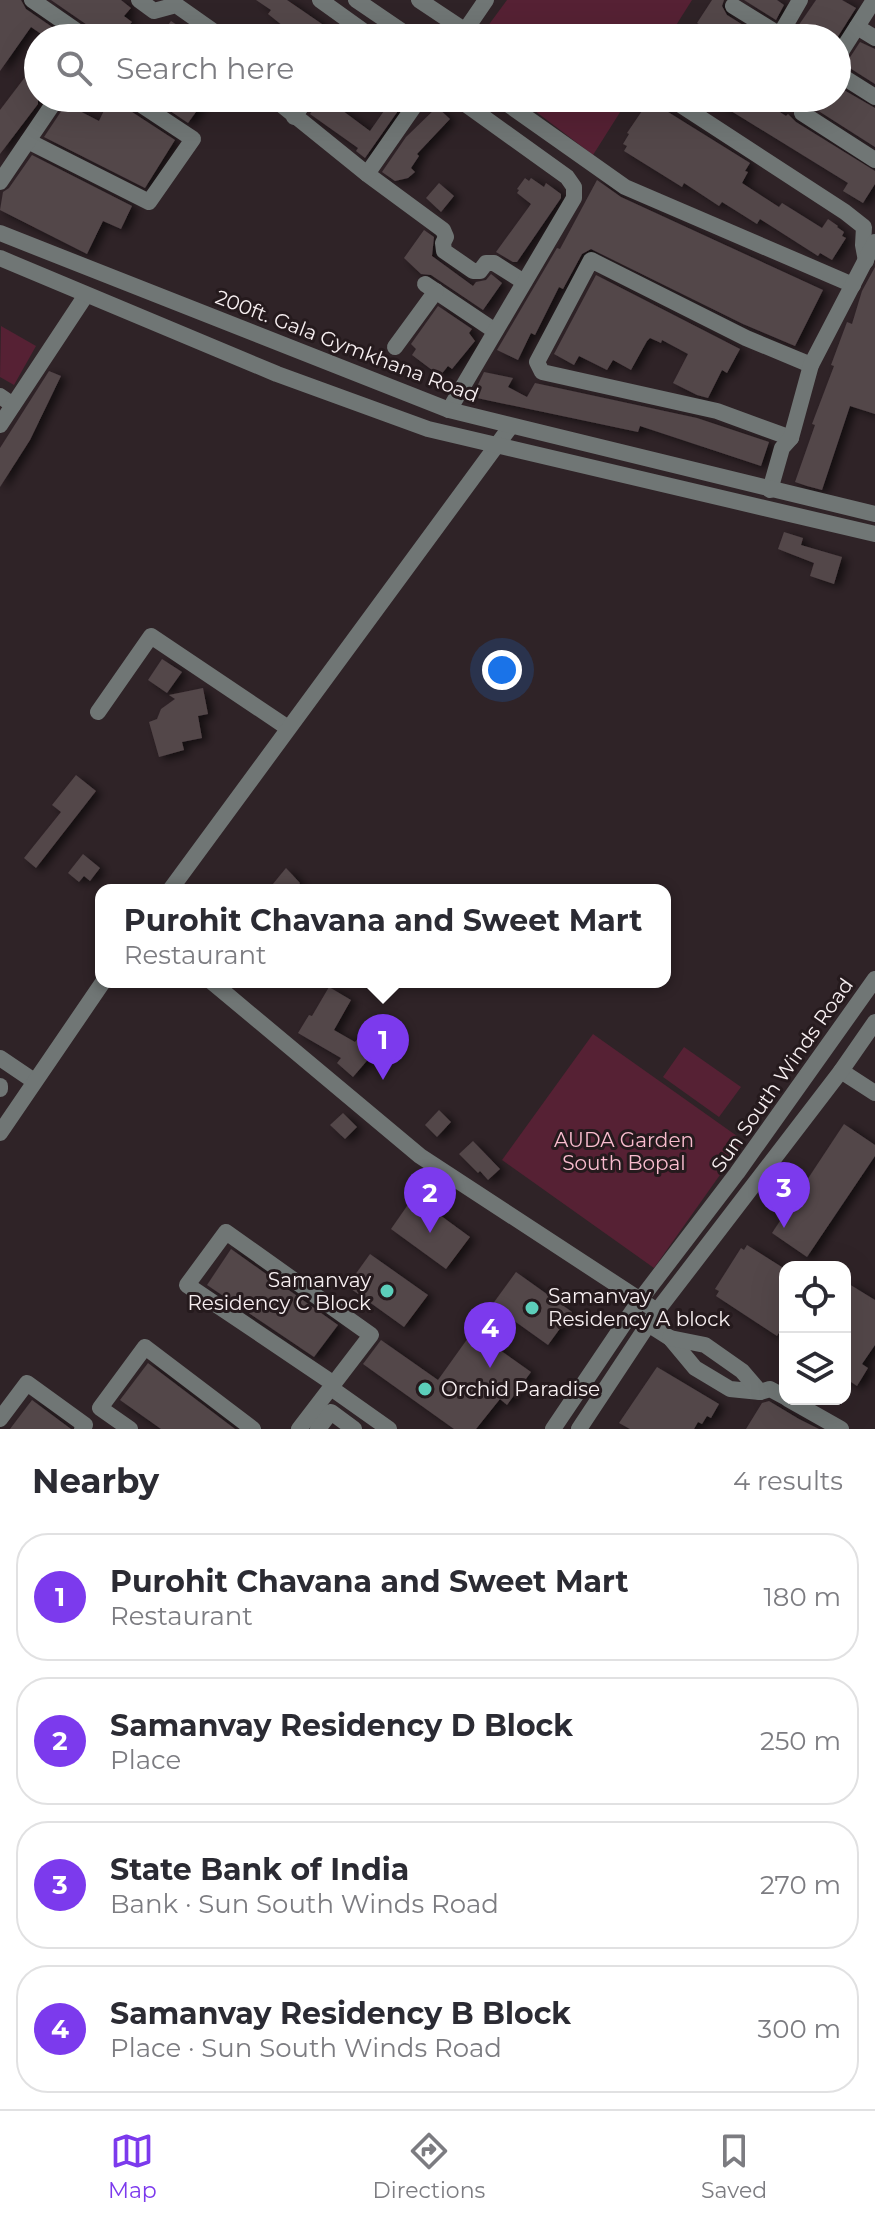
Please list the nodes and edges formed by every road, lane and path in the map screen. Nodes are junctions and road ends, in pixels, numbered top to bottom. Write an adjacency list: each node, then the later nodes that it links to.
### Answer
1 (32, 0): 10 (street)
2 (139, 0): 11 (street)
3 (320, 0): 12 (street)
4 (356, 0): 13 (street)
5 (419, 0): 14 (street)
6 (486, 0): 15 (street)
7 (800, 0): 17 (street)
8 (874, 0): 18 (street)
9 (733, 6): 16 (street)
10 (67, 24)
11 (203, 24)
12 (346, 24)
13 (391, 24)
14 (449, 24)
15 (469, 24)
16 (761, 24)
17 (788, 24)
18 (857, 27): 19 (street); 20 (street)
19 (851, 36)
20 (875, 38)
21 (851, 82): 22 (street)
22 (875, 97)
23 (48, 112): 33 (street)
24 (152, 112): 33 (street)
25 (288, 112): 32 (street)
26 (297, 112): 32 (street)
27 (410, 112): 35 (street)
28 (476, 112): 41 (street)
29 (519, 112): 42 (street)
30 (691, 112): 40 (street)
31 (803, 112): 34 (street)
32 (294, 117): 35 (street)
33 (28, 141): 36 (street)
34 (875, 160)
35 (367, 174): 41 (street)
36 (0, 182)
37 (0, 233): 48 (street, 200ft. Gala Gymkhana Road)
38 (875, 242): 40 (street)
39 (0, 258): 43 (street)
40 (866, 261): 42 (street)
41 (524, 282): 44 (street)
42 (853, 285): 46 (street)
43 (86, 295): 47 (street); 52 (street)
44 (495, 331): 45 (street); 48 (street)
45 (395, 347)
46 (811, 365): 51 (street); 51 (street)
47 (7, 400): 49 (street)
48 (449, 410): 50 (street, 200ft. Gala Gymkhana Road)
49 (0, 425)
50 (511, 426): 52 (street); 53 (street, 200ft. Gala Gymkhana Road)
51 (791, 438): 53 (street)
52 (498, 444): 55 (street); 57 (street)
53 (770, 490): 54 (street, 200ft. Gala Gymkhana Road)
54 (875, 514)
55 (875, 534)
56 (98, 712): 57 (street)
57 (288, 728): 58 (street)
58 (174, 884)
59 (875, 979): 68 (street, Sun South Winds Road)
60 (99, 988): 65 (street)
61 (219, 988): 68 (street)
62 (875, 1022): 64 (street)
63 (0, 1058): 65 (street)
64 (841, 1071): 66 (street); 69 (street)
65 (34, 1081): 67 (street)
66 (875, 1093)
67 (0, 1133)
68 (640, 1300): 69 (street); 83 (street, Sun South Winds Road)
69 (652, 1317): 70 (street); 84 (street)
70 (670, 1338): 72 (street); 72 (street)
71 (332, 1386): 71 (street); 79 (street); 82 (street)
72 (760, 1392): 73 (street)
73 (779, 1394)
74 (799, 1405): 85 (street)
75 (0, 1419): 76 (street)
76 (82, 1429)
77 (130, 1429): 78 (street)
78 (253, 1429)
79 (299, 1429)
80 (318, 1429): 81 (street)
81 (354, 1429)
82 (389, 1429)
83 (553, 1429)
84 (579, 1429)
85 (841, 1429)

